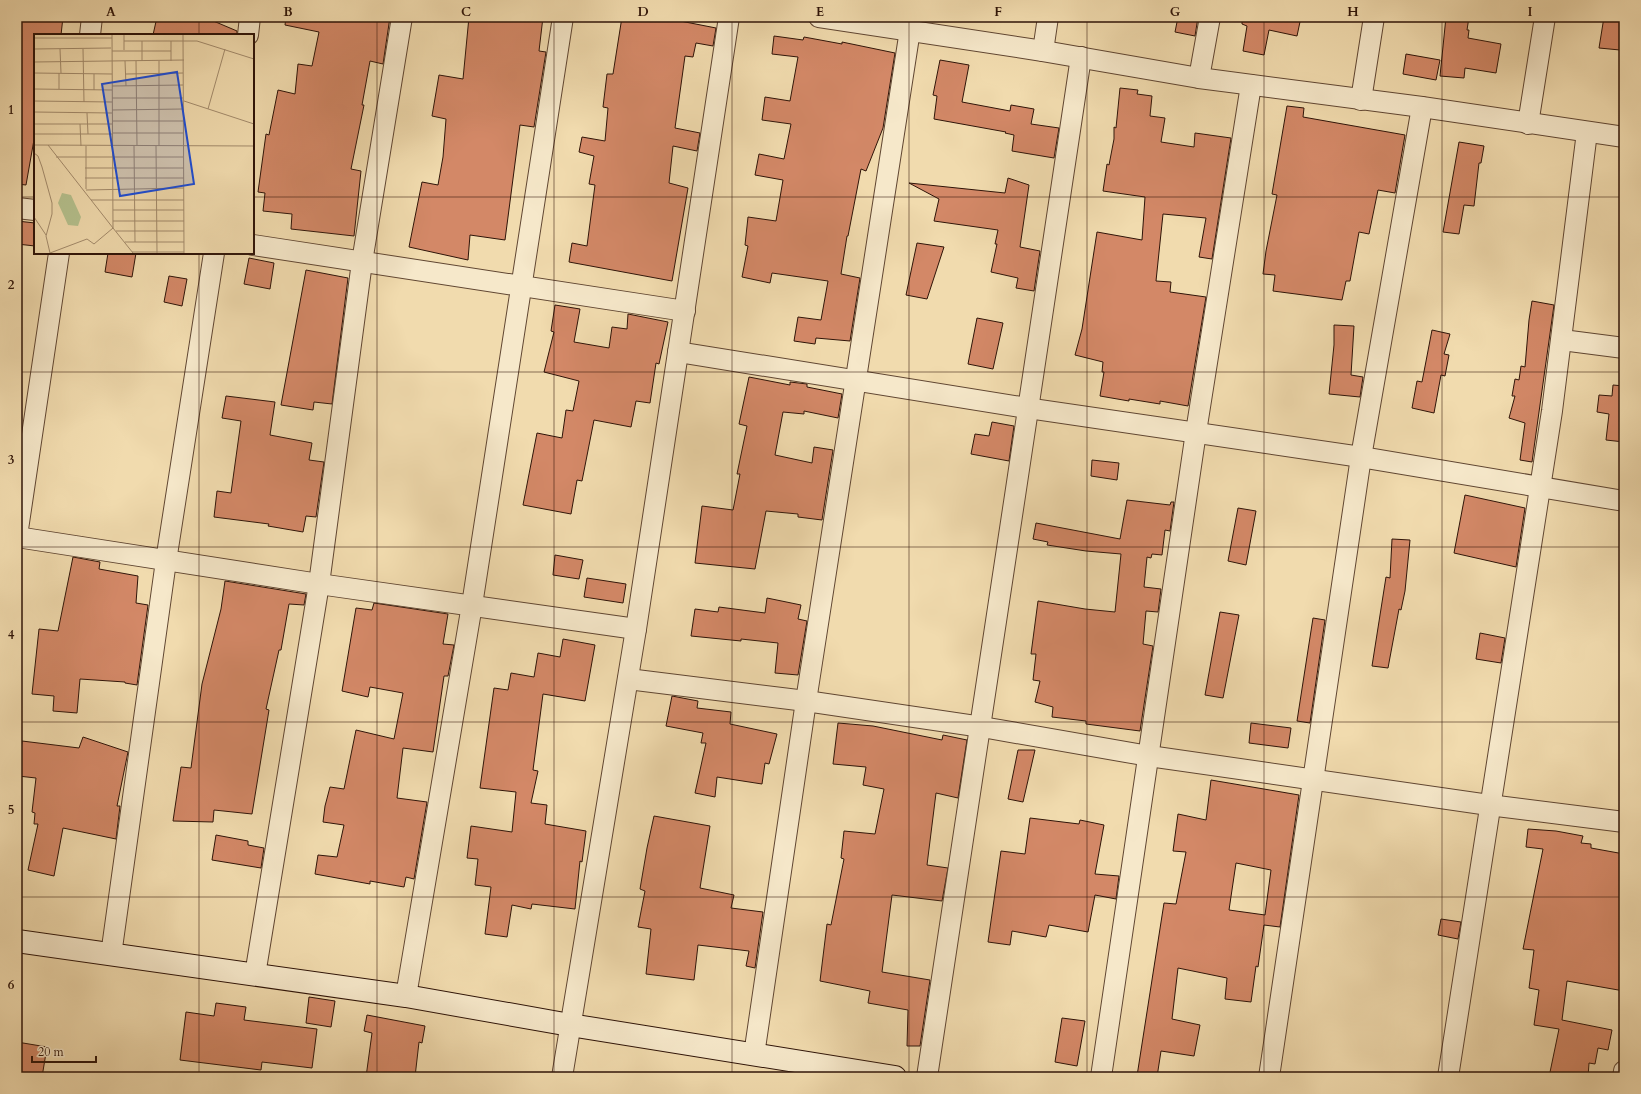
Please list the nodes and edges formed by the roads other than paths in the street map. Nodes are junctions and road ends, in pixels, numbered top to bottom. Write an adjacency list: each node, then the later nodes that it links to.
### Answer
1 (92, 17): 12 (street)
2 (250, 17): 13 (street)
3 (402, 17): 28 (street)
4 (563, 17): 29 (street)
5 (729, 17): 30 (street)
6 (819, 17): 11 (street)
7 (1048, 17): 14 (street)
8 (1210, 17): 16 (street)
9 (1374, 17): 18 (street)
10 (1545, 17): 20 (street)
11 (903, 25): 14 (street); 34 (street)
12 (90, 34)
13 (248, 34)
14 (1043, 51): 15 (street)
15 (1081, 57): 16 (street); 35 (street)
16 (1199, 78): 17 (street)
17 (1251, 85): 18 (street); 36 (street)
18 (1361, 100): 19 (street)
19 (1422, 107): 20 (street); 37 (street)
20 (1528, 124): 21 (street)
21 (1587, 132): 22 (street); 31 (street)
22 (1624, 137)
23 (17, 208): 24 (street)
24 (34, 210)
25 (254, 245): 28 (street)
26 (59, 254): 40 (street)
27 (214, 254): 41 (street)
28 (362, 262): 29 (street); 42 (street)
29 (521, 285): 30 (street); 43 (street)
30 (685, 311): 33 (street)
31 (1562, 340): 32 (street); 38 (street)
32 (1624, 348)
33 (678, 352): 34 (street); 44 (street)
34 (855, 381): 35 (street); 46 (street)
35 (1027, 408): 36 (street); 47 (street)
36 (1196, 432): 37 (street); 48 (street)
37 (1360, 457): 38 (street); 49 (street)
38 (1540, 488): 39 (street); 50 (street)
39 (1624, 501)
40 (17, 536): 41 (street)
41 (166, 561): 42 (street); 53 (street)
42 (319, 584): 43 (street); 54 (street)
43 (472, 605): 44 (street); 55 (street)
44 (636, 629): 45 (street)
45 (628, 679): 46 (street); 56 (street)
46 (806, 700): 47 (street); 57 (street)
47 (982, 727): 48 (street); 61 (street)
48 (1149, 756): 49 (street); 62 (street)
49 (1314, 780): 50 (street); 63 (street)
50 (1489, 805): 51 (street); 64 (street)
51 (1624, 822)
52 (17, 941): 53 (main road)
53 (111, 955): 54 (main road)
54 (255, 976): 55 (main road)
55 (406, 996): 56 (main road)
56 (570, 1025): 57 (main road); 59 (street)
57 (754, 1054): 60 (main road)
58 (1624, 1071): 65 (street)
59 (562, 1077)
60 (895, 1077)
61 (927, 1077)
62 (1101, 1077)
63 (1269, 1077)
64 (1448, 1077)
65 (1623, 1077)

